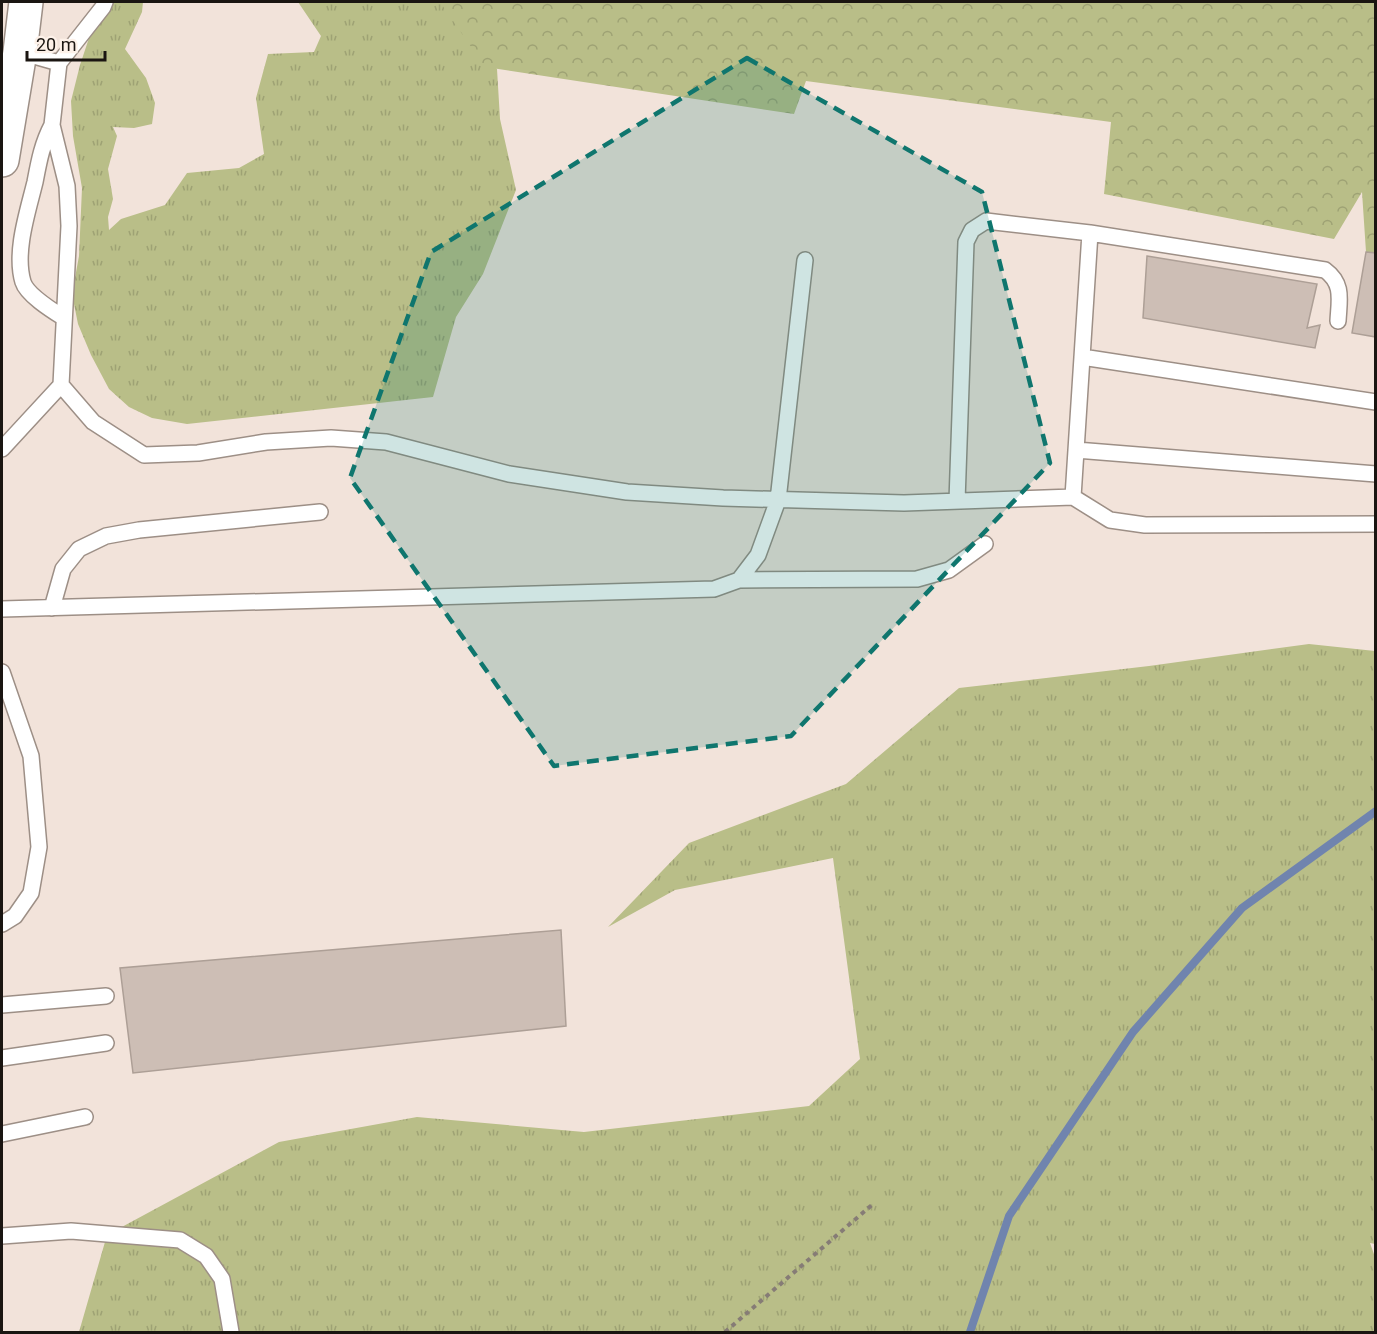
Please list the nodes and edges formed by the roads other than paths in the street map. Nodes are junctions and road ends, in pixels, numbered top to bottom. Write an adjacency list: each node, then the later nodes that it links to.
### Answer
1 (26, 2): 3 (highway)
2 (105, 3): 4 (lane)
3 (20, 52): 4 (lane); 6 (highway)
4 (59, 63): 5 (lane)
5 (52, 125): 9 (lane); 9 (lane)
6 (2, 160)
7 (1090, 233): 10 (lane); 11 (lane); 19 (lane)
8 (805, 260): 18 (lane)
9 (64, 318): 12 (lane)
10 (1338, 321)
11 (1082, 357): 13 (lane); 15 (lane)
12 (61, 385): 14 (lane); 18 (lane)
13 (1376, 402)
14 (2, 449)
15 (1076, 450): 16 (lane); 17 (lane)
16 (1376, 474)
17 (1073, 497): 19 (lane); 21 (lane)
18 (778, 500): 19 (lane); 23 (lane)
19 (957, 501)
20 (320, 512): 24 (lane)
21 (1376, 524)
22 (985, 544): 23 (lane)
23 (739, 580): 24 (lane)
24 (52, 608): 25 (lane)
25 (2, 609)
26 (2, 672): 27 (lane)
27 (2, 924)
28 (106, 996): 29 (lane)
29 (2, 1005)
30 (106, 1043): 31 (lane)
31 (2, 1058)
32 (85, 1117): 33 (lane)
33 (2, 1134)
34 (2, 1236): 35 (lane)
35 (231, 1332)

